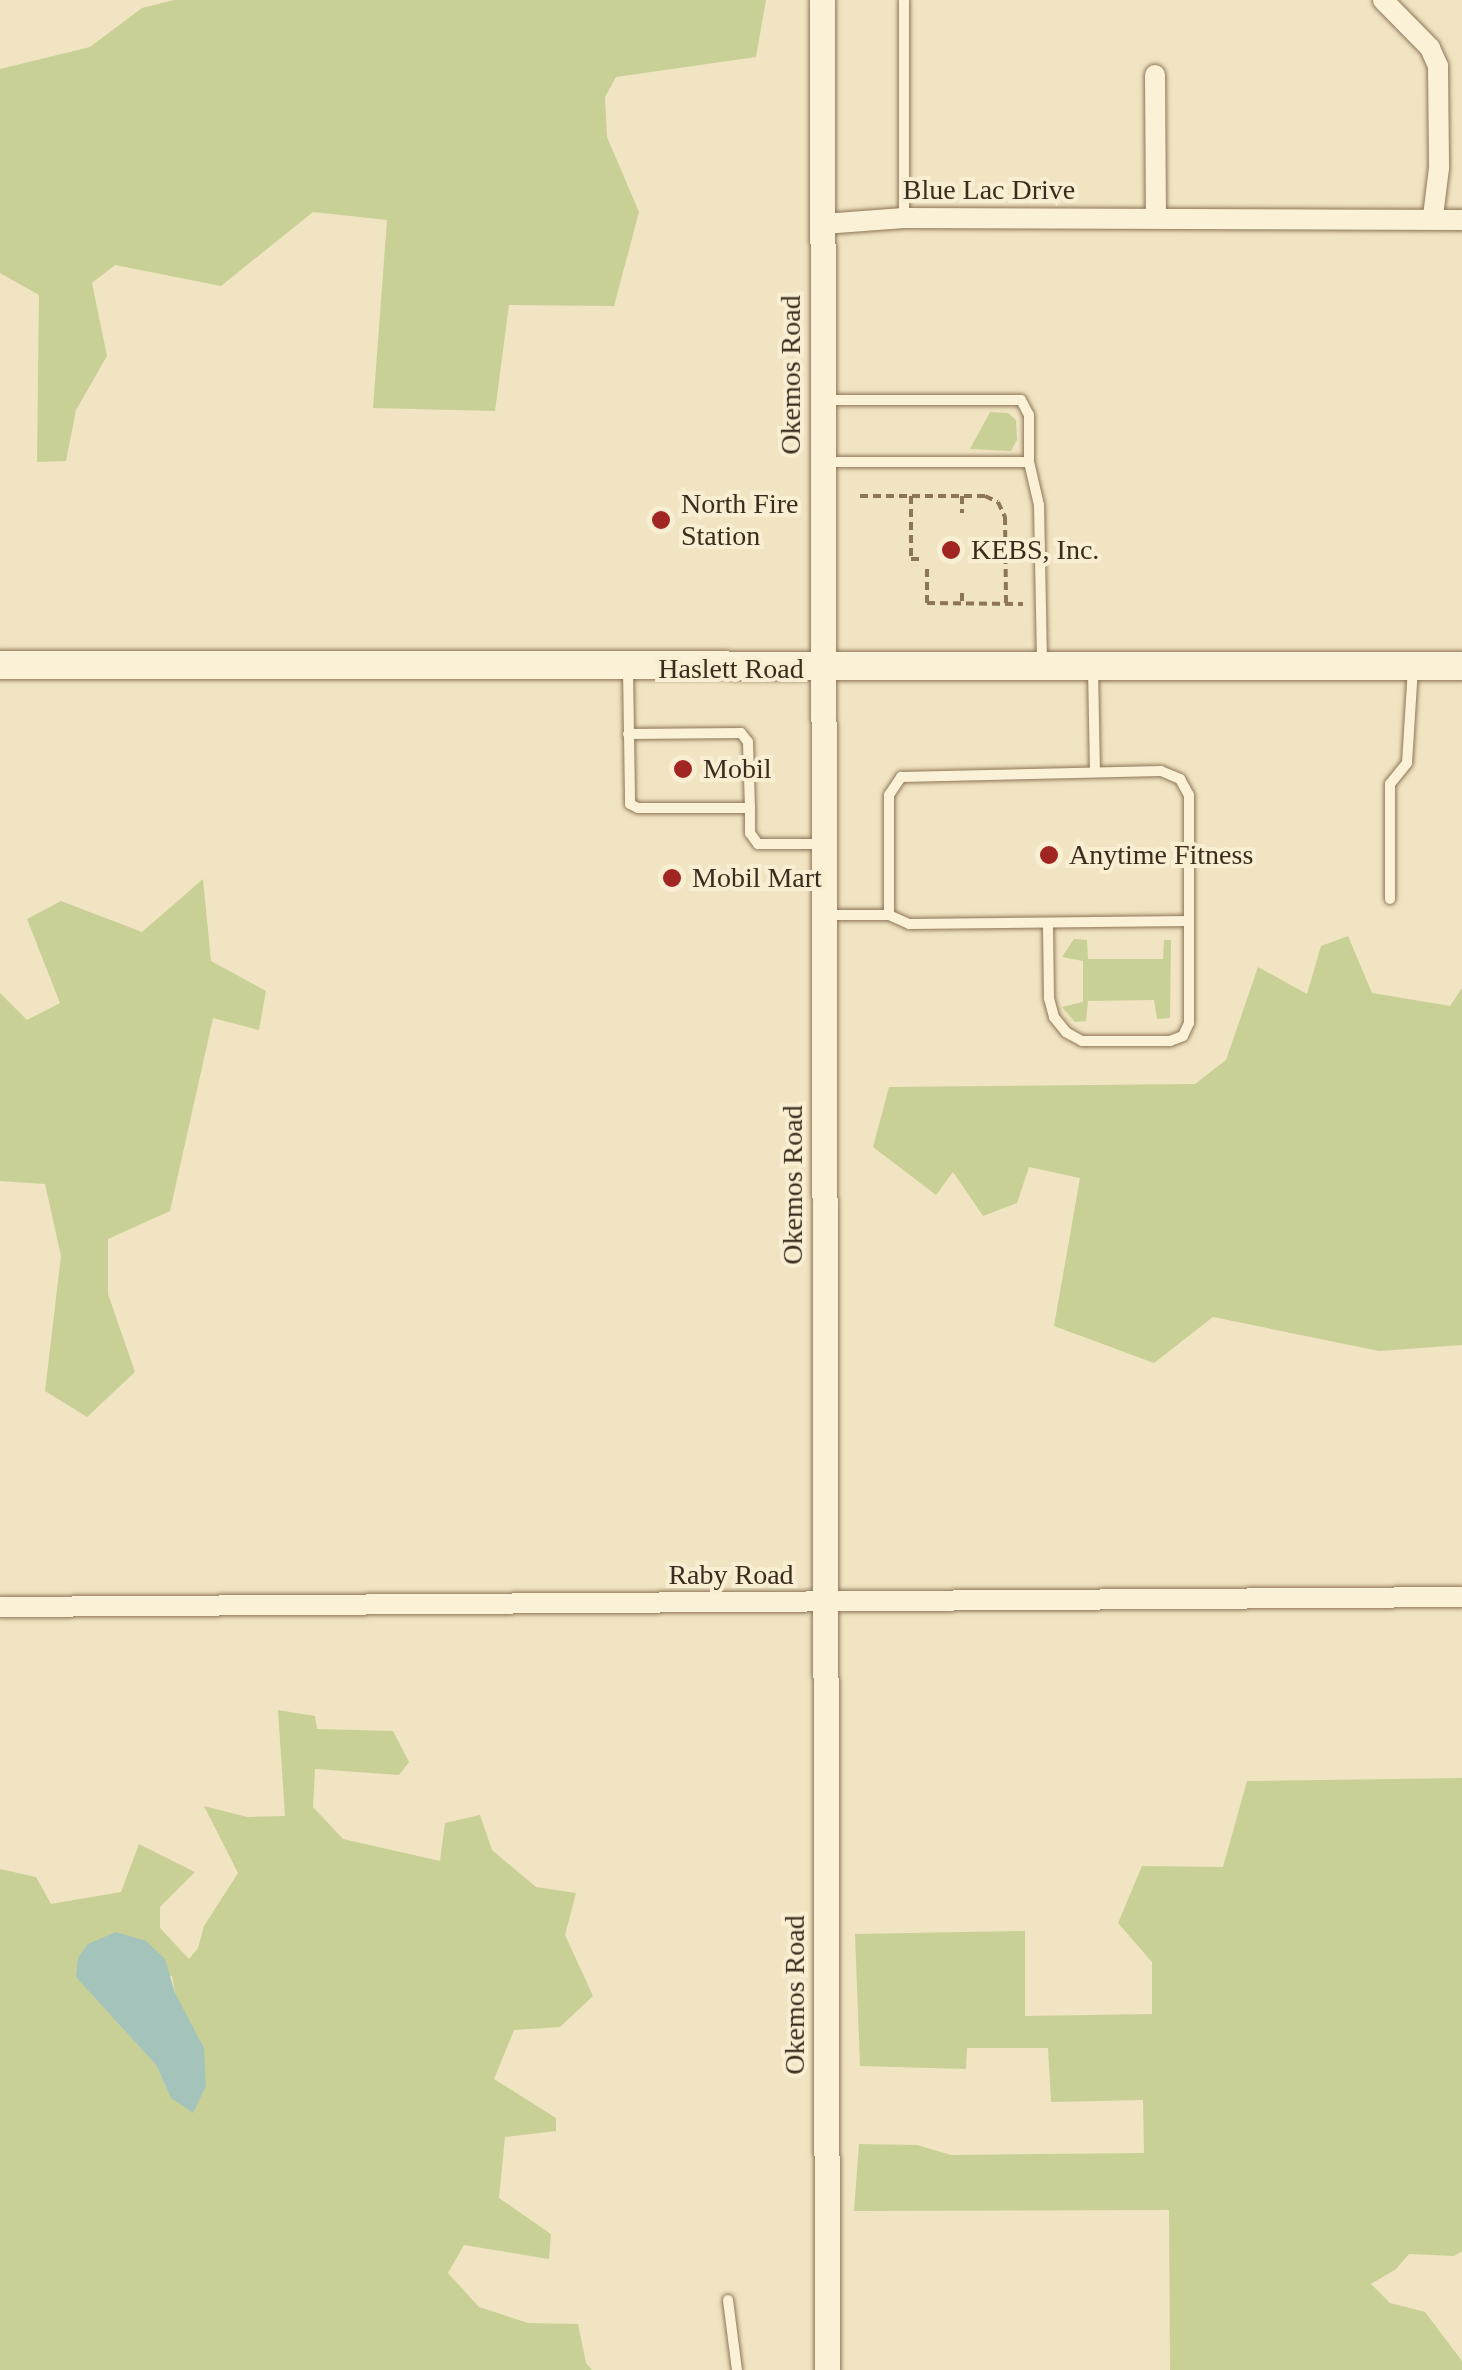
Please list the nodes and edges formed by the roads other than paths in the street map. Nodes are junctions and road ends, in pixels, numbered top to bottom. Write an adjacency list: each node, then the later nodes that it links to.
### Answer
1 (822, 0): 9 (street, Okemos Road)
2 (904, 0): 6 (lane)
3 (1383, 0): 5 (street)
4 (1154, 75): 7 (street)
5 (1432, 216): 7 (street, Blue Lac Drive); 8 (street, Blue Lac Drive)
6 (904, 218): 7 (street, Blue Lac Drive); 9 (street, Blue Lac Drive)
7 (1156, 218)
8 (1462, 220)
9 (823, 224): 10 (street, Okemos Road)
10 (820, 400): 11 (street, Okemos Road); 12 (lane)
11 (820, 462): 12 (lane); 19 (street, Okemos Road)
12 (1028, 462): 16 (lane)
13 (0, 666): 18 (main road, Haslett Road)
14 (1414, 666): 15 (main road, Haslett Road); 17 (main road, Haslett Road); 28 (lane)
15 (1462, 666)
16 (1042, 668): 17 (main road, Haslett Road); 19 (main road, Haslett Road)
17 (1093, 668): 21 (lane)
18 (628, 669): 19 (main road, Haslett Road); 20 (lane)
19 (821, 669): 27 (street, Okemos Road)
20 (628, 734): 24 (lane); 26 (lane)
21 (1095, 772): 30 (lane); 31 (lane)
22 (671, 795): 24 (lane)
23 (710, 795): 25 (lane)
24 (671, 808): 25 (lane)
25 (710, 808): 26 (lane)
26 (750, 808): 27 (lane)
27 (822, 844): 29 (street, Okemos Road)
28 (1390, 899)
29 (822, 915): 30 (lane); 34 (street, Okemos Road)
30 (888, 915): 32 (lane)
31 (1189, 921): 32 (lane); 32 (lane)
32 (1048, 923)
33 (1462, 1597): 34 (street, Raby Road)
34 (823, 1602): 35 (street, Raby Road); 38 (street, Okemos Road)
35 (0, 1607)
36 (728, 2300): 37 (lane)
37 (736, 2370)
38 (827, 2370)

